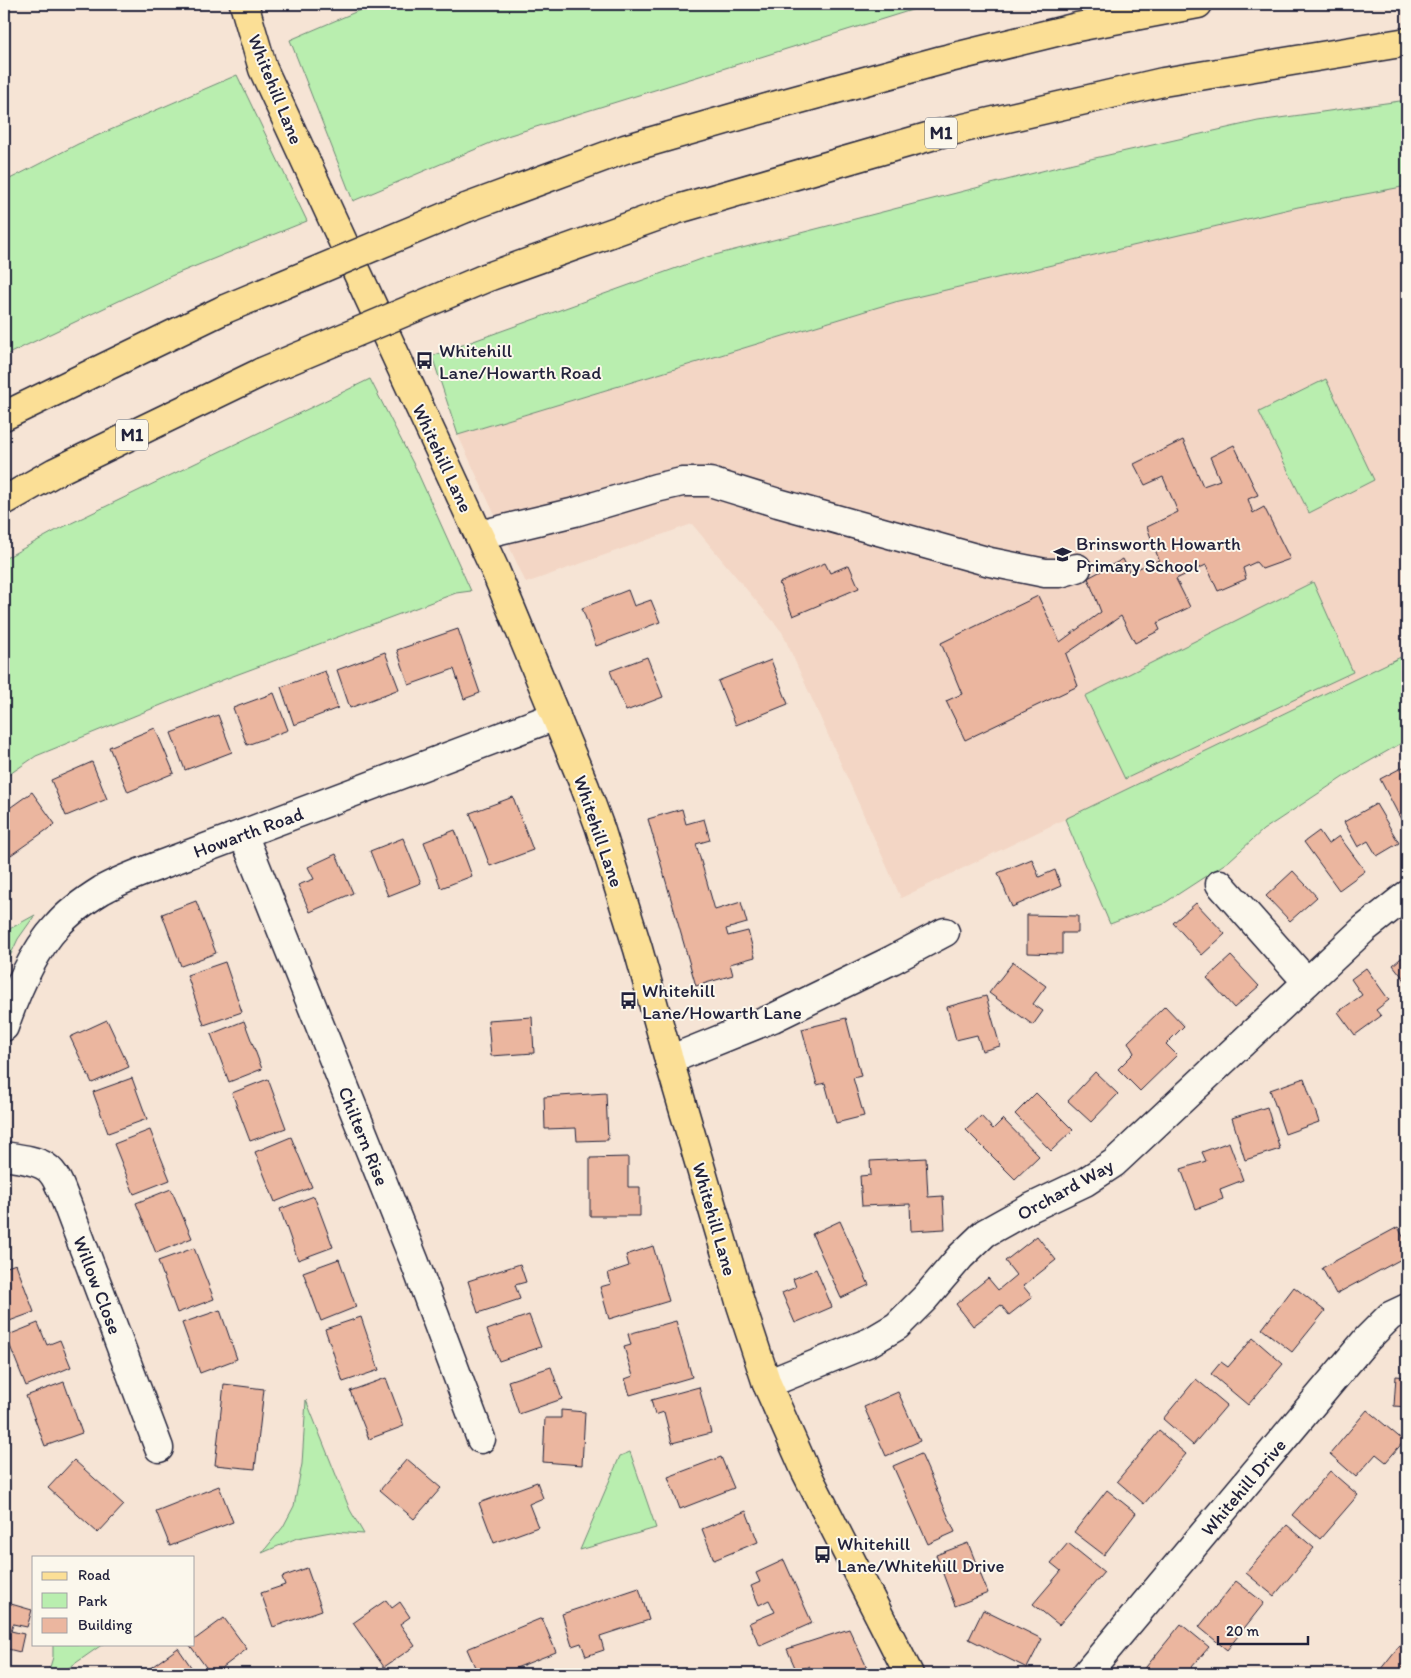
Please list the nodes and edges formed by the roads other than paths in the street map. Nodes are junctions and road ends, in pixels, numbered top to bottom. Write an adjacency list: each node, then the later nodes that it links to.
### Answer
1 (244, 4): 6 (main road, Whitehill Lane)
2 (1198, 4): 4 (main road, bridge)
3 (1407, 42): 5 (main road, M1, bridge)
4 (4, 416)
5 (4, 501)
6 (479, 535): 7 (street); 8 (main road, Whitehill Lane)
7 (1077, 568)
8 (556, 716): 9 (street, Howarth Road); 15 (main road, Whitehill Lane)
9 (243, 834): 14 (street, Howarth Road); 19 (street, Chiltern Rise)
10 (1220, 884): 13 (street)
11 (1407, 895): 13 (street, Orchard Way)
12 (946, 932): 15 (street)
13 (1307, 982): 18 (street, Orchard Way)
14 (4, 1027)
15 (668, 1060): 18 (main road, Whitehill Lane)
16 (4, 1156): 20 (street, Willow Close)
17 (1407, 1308): 22 (street, Whitehill Drive)
18 (767, 1384): 21 (main road, Whitehill Lane)
19 (481, 1439)
20 (159, 1448)
21 (909, 1674)
22 (1086, 1674)

